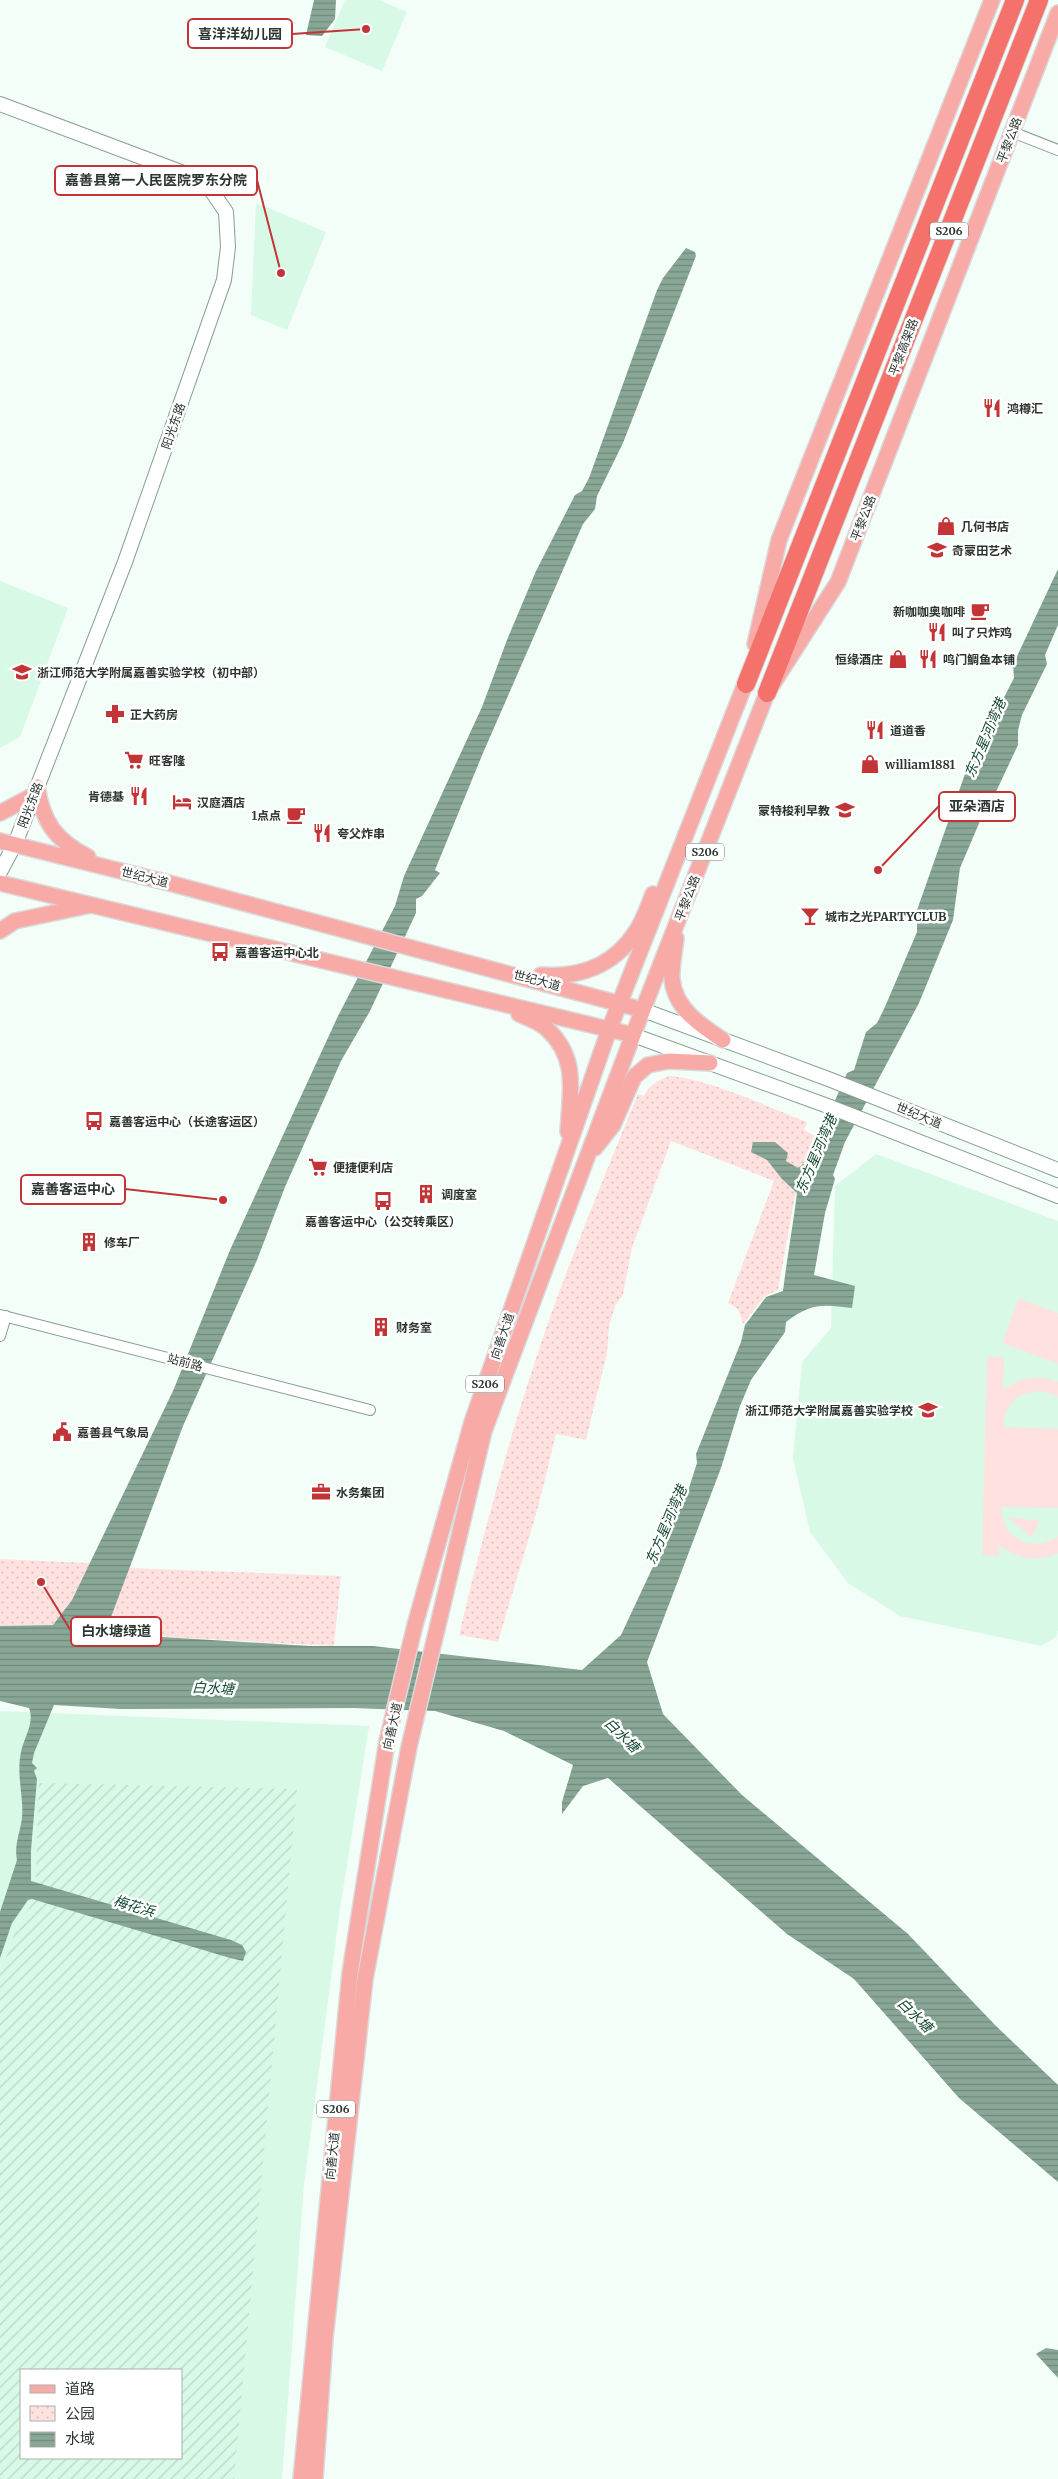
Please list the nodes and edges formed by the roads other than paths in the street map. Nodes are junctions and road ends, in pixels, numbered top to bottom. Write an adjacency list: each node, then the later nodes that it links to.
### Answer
1 (992, 0): 8 (main road, 平黎公路)
2 (1015, 0): 8 (highway, 平黎高架路 / S206)
3 (1039, 0): 9 (highway, 平黎高架路 / S206)
4 (1058, 13): 6 (main road, 平黎公路)
5 (0, 104): 10 (street, 阳光东路)
6 (1012, 132): 7 (street); 9 (main road, 平黎公路)
7 (1058, 150)
8 (746, 684): 13 (main road, 平黎公路 / S206)
9 (767, 693): 18 (main road, 平黎公路 / S206)
10 (36, 791): 11 (main road); 12 (street, 阳光东路); 16 (main road)
11 (0, 813)
12 (7, 842): 14 (street, 阳光东路); 16 (main road, 世纪大道)
13 (678, 858): 20 (main road); 21 (main road, 平黎公路 / S206)
14 (0, 872)
15 (0, 882): 17 (main road, 世纪大道)
16 (169, 883): 20 (main road, 世纪大道)
17 (93, 904): 19 (main road); 22 (main road, 世纪大道)
18 (677, 924): 23 (main road, 平黎公路 / S206); 26 (main road)
19 (0, 931)
20 (508, 973): 21 (main road, 世纪大道)
21 (621, 1003): 23 (main road, 世纪大道); 24 (main road, 向善大道 / S206)
22 (500, 1004): 24 (main road, 世纪大道); 28 (main road)
23 (643, 1010): 25 (main road, 向善大道 / S206); 26 (street, 世纪大道)
24 (609, 1030): 25 (main road, 世纪大道); 28 (main road, 向善大道 / S206)
25 (633, 1035): 27 (street, 世纪大道); 29 (main road, 向善大道 / S206)
26 (723, 1040): 30 (street, 世纪大道)
27 (710, 1063): 29 (main road); 31 (street, 世纪大道)
28 (568, 1148): 35 (main road, 向善大道 / S206)
29 (587, 1159): 36 (main road, 向善大道 / S206)
30 (1058, 1170)
31 (1058, 1196)
32 (3, 1316): 33 (street); 34 (street, 站前路)
33 (0, 1336)
34 (370, 1410)
35 (301, 2479)
36 (315, 2479)

